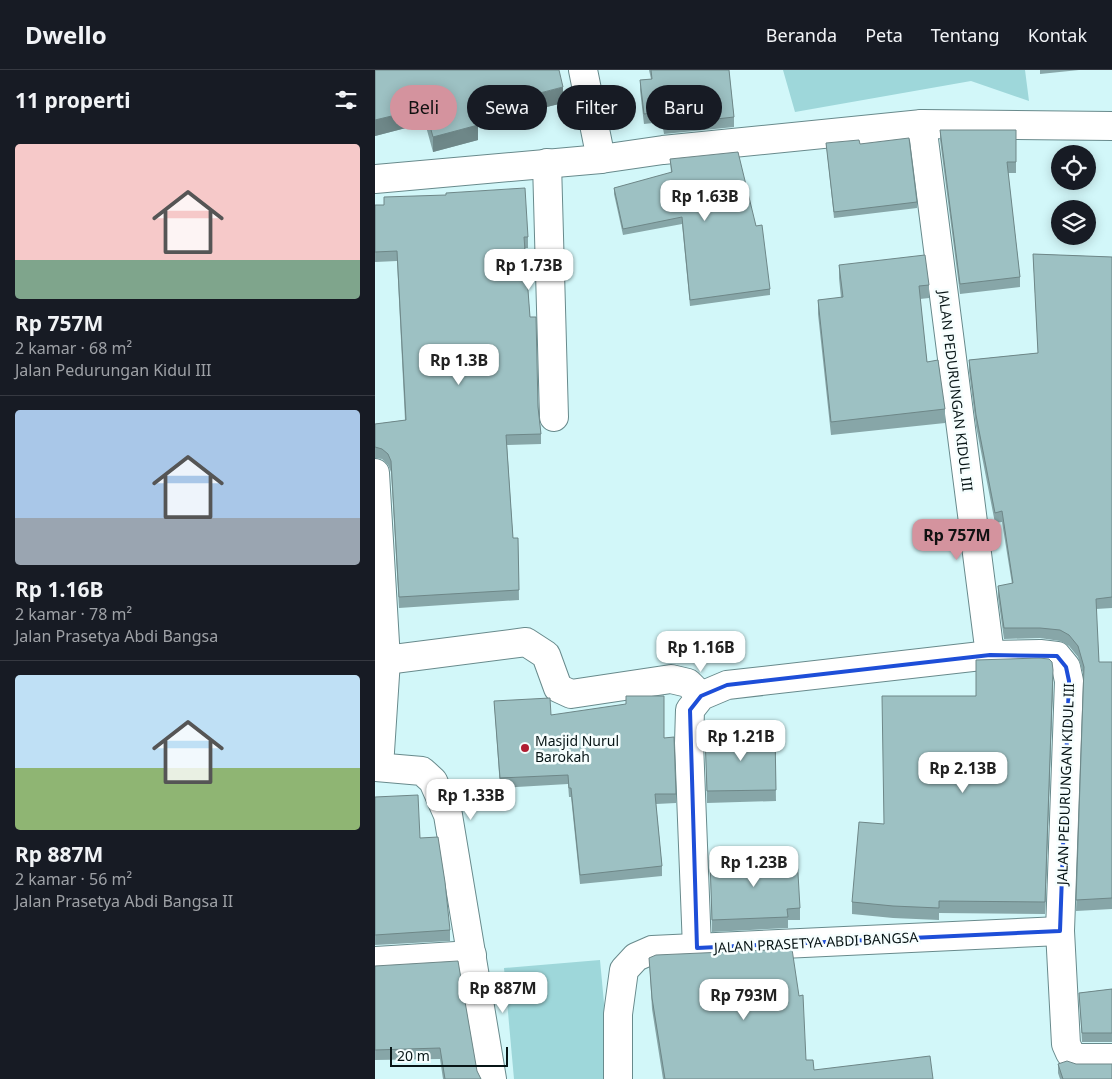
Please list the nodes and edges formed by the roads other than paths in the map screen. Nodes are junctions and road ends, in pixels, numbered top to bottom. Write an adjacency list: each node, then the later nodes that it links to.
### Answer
1 (583, 70): 4 (street)
2 (922, 124): 3 (street); 4 (street); 9 (street, JALAN PEDURUNGAN KIDUL III)
3 (1112, 126)
4 (601, 159): 5 (street)
5 (547, 164): 6 (street); 7 (street)
6 (375, 179)
7 (554, 417)
8 (375, 474): 10 (street)
9 (990, 655): 11 (street); 13 (street, JALAN PEDURUNGAN KIDUL III)
10 (386, 660): 11 (street); 12 (street)
11 (701, 696): 14 (street)
12 (377, 767): 15 (street)
13 (1060, 931): 14 (street, JALAN PRASETYA ABDI BANGSA); 17 (street, JALAN PEDURUNGAN KIDUL III)
14 (697, 948): 19 (street, JALAN PRASETYA ABDI BANGSA)
15 (472, 955): 16 (street); 18 (street)
16 (375, 961)
17 (1112, 1058)
18 (492, 1079)
19 (618, 1079)

